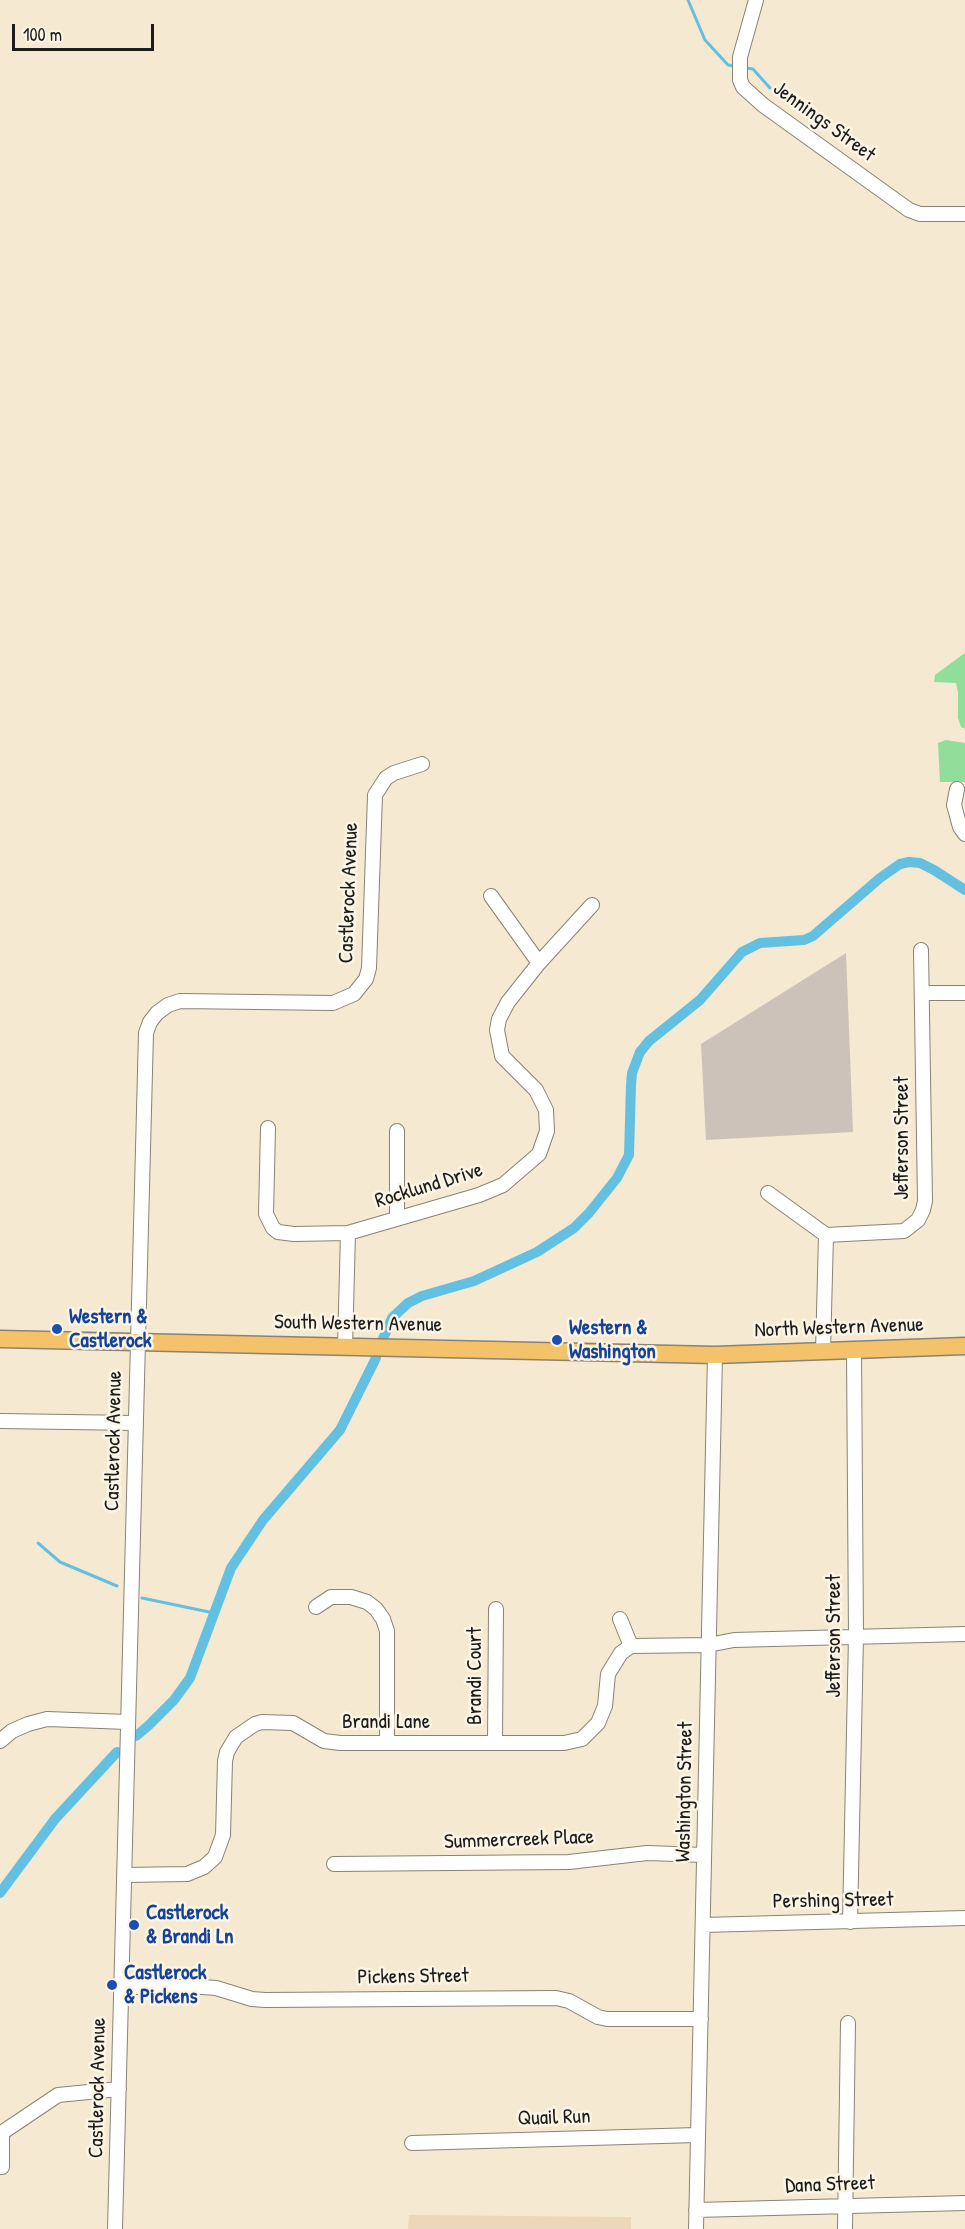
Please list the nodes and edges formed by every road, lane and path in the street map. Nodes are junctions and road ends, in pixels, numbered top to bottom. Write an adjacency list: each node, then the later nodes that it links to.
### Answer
1 (756, 0): 2 (street, Jennings Street)
2 (965, 214)
3 (422, 764): 19 (street, Castlerock Avenue)
4 (957, 789): 5 (street)
5 (965, 834)
6 (490, 896): 9 (street)
7 (592, 905): 9 (street, Rocklund Drive)
8 (921, 950): 10 (street, Jefferson Street)
9 (539, 963): 15 (street, Rocklund Drive)
10 (922, 993): 11 (street); 17 (street, Jefferson Street)
11 (965, 993)
12 (268, 1128): 16 (street, Rocklund Drive)
13 (397, 1131): 15 (street)
14 (768, 1193): 17 (street)
15 (397, 1218): 16 (street, Rocklund Drive)
16 (348, 1233): 21 (street)
17 (826, 1235): 23 (street)
18 (0, 1339): 19 (main road, South Western Avenue)
19 (137, 1343): 21 (main road, South Western Avenue); 26 (street, Castlerock Avenue)
20 (965, 1346): 22 (main road, North Western Avenue)
21 (345, 1347): 24 (main road, South Western Avenue)
22 (854, 1350): 23 (main road, North Western Avenue); 31 (street, Jefferson Street)
23 (823, 1352): 24 (main road, North Western Avenue)
24 (715, 1355): 32 (street, Washington Street)
25 (0, 1421): 26 (street)
26 (135, 1424): 34 (street, Castlerock Avenue)
27 (316, 1607): 37 (street)
28 (496, 1609): 36 (street, Brandi Court)
29 (620, 1619): 33 (street)
30 (965, 1634): 31 (street)
31 (856, 1636): 32 (street); 42 (street, Jefferson Street)
32 (708, 1645): 33 (street); 38 (street, Washington Street)
33 (632, 1646): 36 (street, Brandi Lane)
34 (128, 1722): 35 (street); 40 (street, Castlerock Avenue)
35 (0, 1741)
36 (495, 1742): 37 (street, Brandi Lane)
37 (387, 1743): 40 (street, Brandi Lane)
38 (705, 1855): 39 (street, Summercreek Place); 43 (street, Washington Street)
39 (333, 1864)
40 (124, 1875): 44 (street, Castlerock Avenue)
41 (965, 1918): 42 (street, Pershing Street)
42 (850, 1922): 43 (street, Pershing Street)
43 (703, 1925): 45 (street, Washington Street)
44 (121, 1987): 45 (street, Pickens Street); 47 (street, Castlerock Avenue)
45 (701, 2019): 49 (street, Washington Street)
46 (848, 2023): 53 (street)
47 (119, 2089): 48 (street); 55 (street, Castlerock Avenue)
48 (1, 2133): 51 (street)
49 (698, 2135): 50 (street, Quail Run); 54 (street, Washington Street)
50 (412, 2143)
51 (0, 2167)
52 (965, 2203): 53 (street, Dana Street)
53 (844, 2205): 54 (street, Dana Street); 57 (street)
54 (696, 2210): 56 (street, Washington Street)
55 (115, 2229)
56 (696, 2229)
57 (845, 2229)

